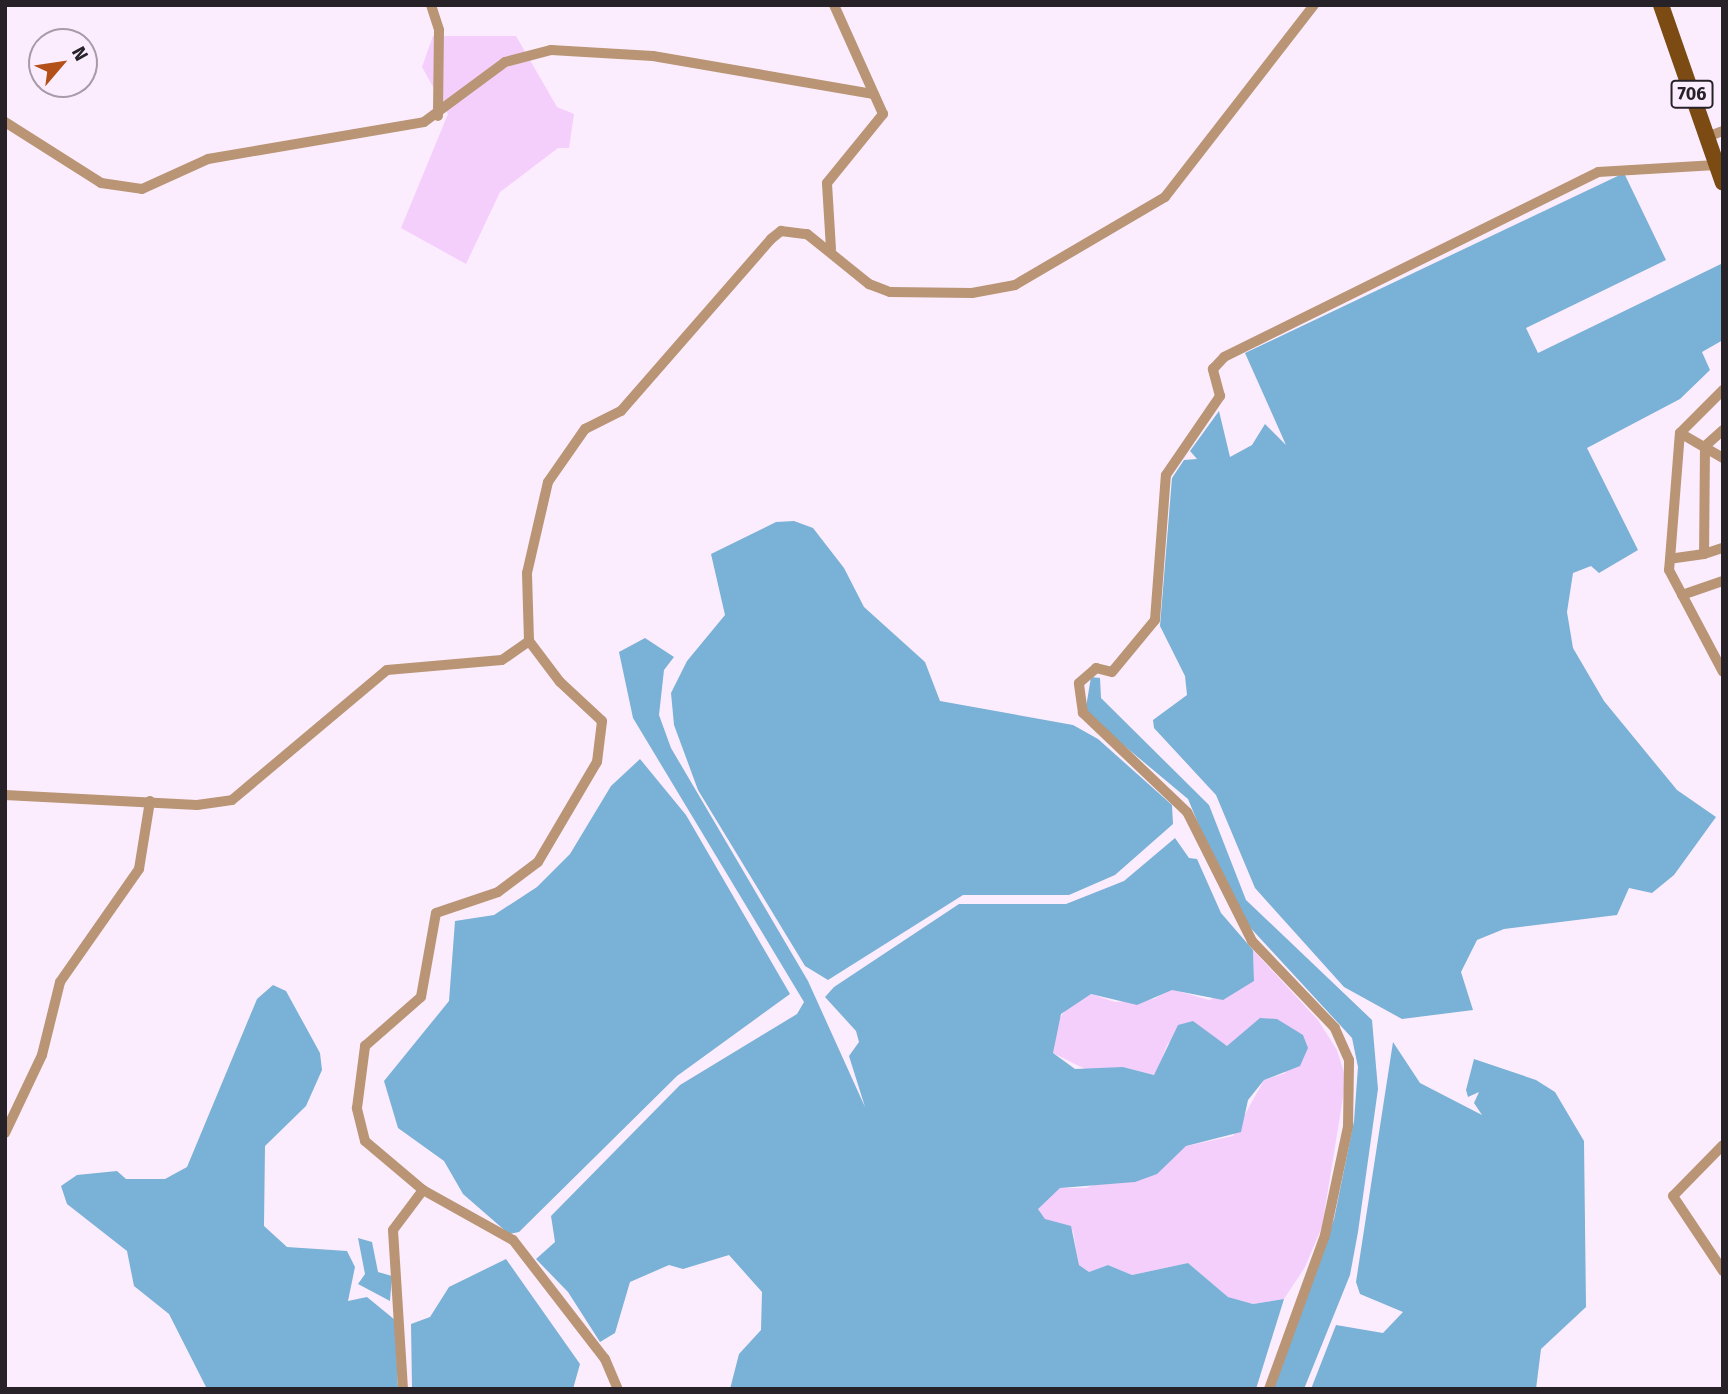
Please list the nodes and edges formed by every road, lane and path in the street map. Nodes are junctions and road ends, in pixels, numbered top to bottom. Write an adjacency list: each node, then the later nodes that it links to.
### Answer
1 (431, 5): 6 (street)
2 (834, 5): 5 (street)
3 (1314, 5): 12 (street)
4 (1661, 5): 9 (main road, 706)
5 (874, 94): 6 (street); 12 (street)
6 (438, 116): 7 (street)
7 (5, 122)
8 (1723, 131): 9 (street)
9 (1707, 137): 10 (main road, 706)
10 (1716, 165): 11 (main road, 706); 33 (street)
11 (1723, 183)
12 (831, 249): 23 (street)
13 (1723, 390): 15 (street)
14 (1723, 430): 16 (street)
15 (1680, 433): 16 (street); 20 (street)
16 (1705, 446): 17 (street); 19 (street)
17 (1723, 458)
18 (1723, 548): 19 (street)
19 (1704, 554): 20 (street)
20 (1670, 559): 22 (street)
21 (1723, 581): 22 (street)
22 (1682, 595): 24 (street)
23 (529, 641): 26 (street); 29 (street)
24 (1723, 672)
25 (5, 795): 26 (street)
26 (150, 801): 27 (street)
27 (5, 1133)
28 (1723, 1145): 30 (street)
29 (424, 1189): 31 (street); 32 (street)
30 (1723, 1271)
31 (403, 1389)
32 (618, 1389)
33 (1269, 1389)

